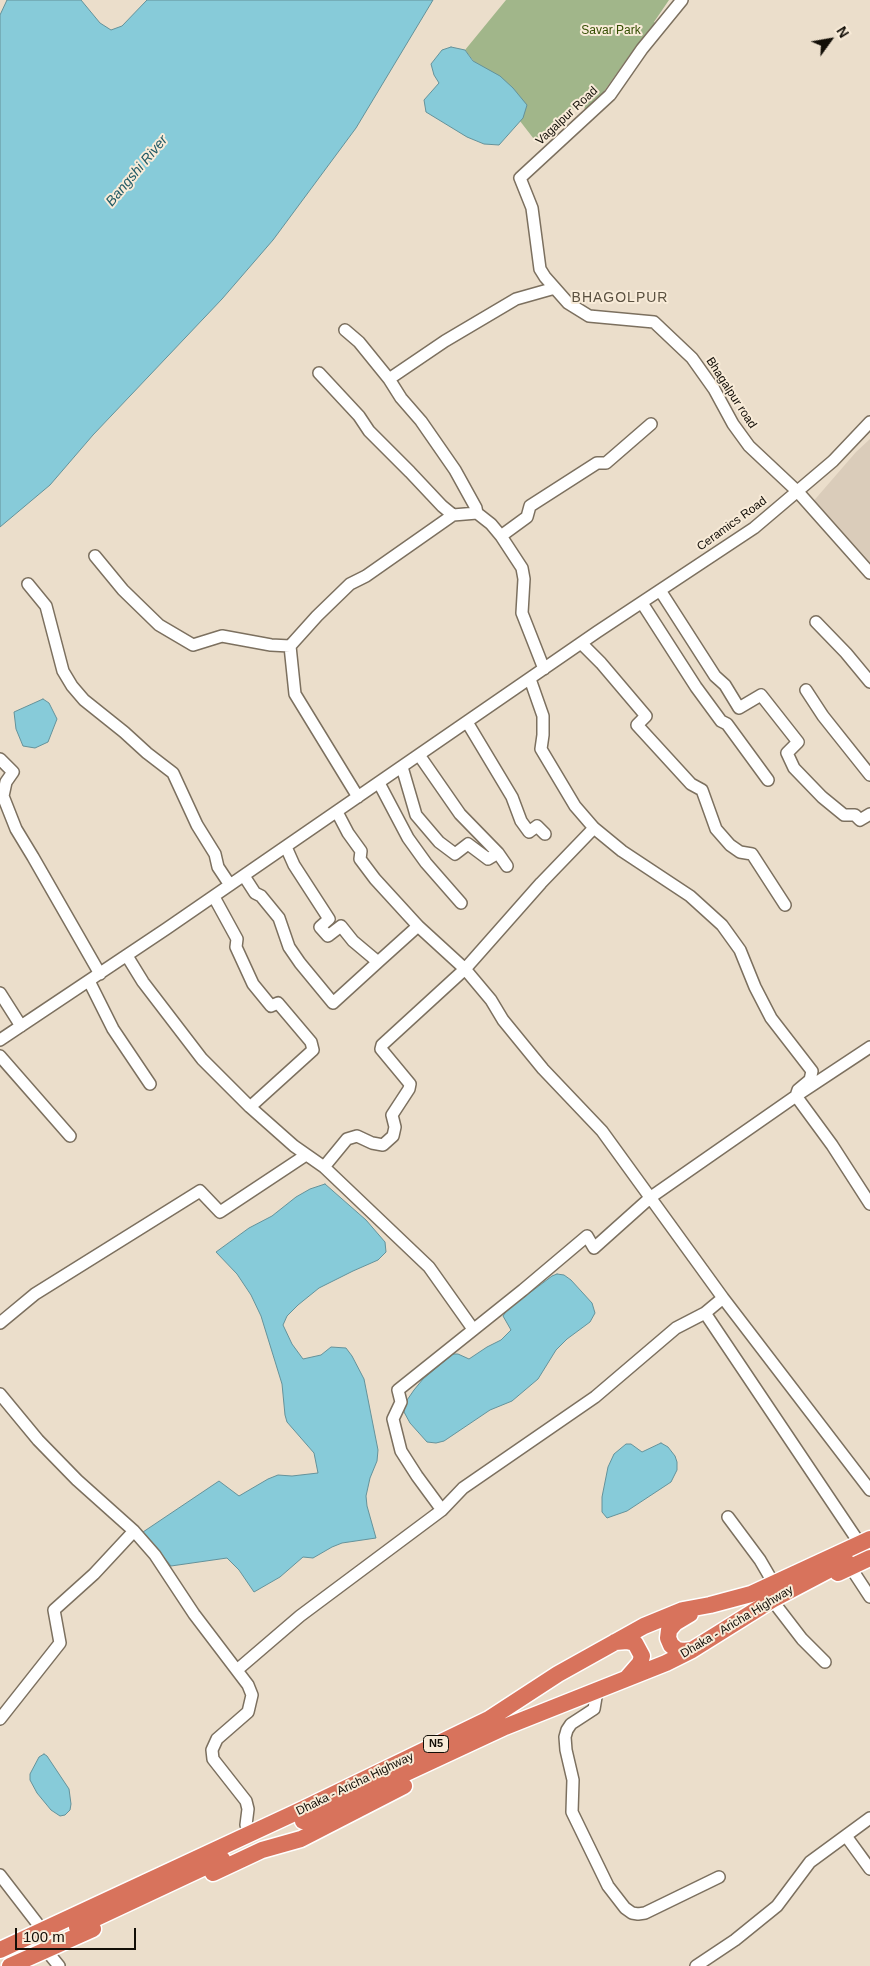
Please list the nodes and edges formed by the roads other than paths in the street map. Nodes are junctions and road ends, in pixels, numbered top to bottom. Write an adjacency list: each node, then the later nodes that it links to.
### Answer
1 (682, 0): 2 (street, Vagalpur Road)
2 (520, 178): 3 (street, Bhagalpur road)
3 (555, 288): 6 (street); 9 (street, Bhagalpur road)
4 (345, 330): 6 (street)
5 (319, 373): 11 (street)
6 (388, 379): 10 (street)
7 (870, 422): 9 (street, Ceramics Road)
8 (651, 424): 12 (street)
9 (798, 492): 14 (street, Bhagalpur road); 16 (street, Ceramics Road)
10 (477, 513): 11 (street); 12 (street)
11 (453, 515): 20 (street)
12 (501, 536): 21 (street)
13 (96, 556): 20 (street)
14 (870, 573)
15 (28, 584): 41 (street)
16 (659, 592): 17 (street, Ceramics Road); 34 (street)
17 (642, 603): 19 (street, Ceramics Road); 30 (street)
18 (816, 622): 23 (street)
19 (582, 643): 21 (street, Ceramics Road); 44 (street)
20 (290, 646): 32 (street)
21 (544, 669): 22 (street, Ceramics Road)
22 (530, 679): 25 (street, Ceramics Road); 35 (street)
23 (870, 682)
24 (806, 690): 29 (street)
25 (466, 722): 26 (street, Ceramics Road); 36 (street)
26 (419, 755): 28 (street, Ceramics Road); 38 (street)
27 (0, 759): 49 (street)
28 (402, 767): 31 (street, Ceramics Road); 38 (street)
29 (870, 775)
30 (768, 780)
31 (379, 783): 32 (street, Ceramics Road); 43 (street)
32 (358, 797): 33 (street, Ceramics Road)
33 (337, 812): 37 (street, Ceramics Road); 45 (street)
34 (870, 814)
35 (594, 828): 48 (street); 57 (street)
36 (545, 834)
37 (286, 847): 40 (street, Ceramics Road); 47 (street)
38 (498, 853): 39 (street)
39 (507, 866)
40 (244, 876): 41 (street, Ceramics Road); 47 (street)
41 (230, 886): 42 (street, Ceramics Road)
42 (214, 897): 46 (street, Ceramics Road); 58 (street)
43 (461, 903)
44 (785, 905)
45 (418, 926): 47 (street); 48 (street)
46 (127, 956): 49 (street, Ceramics Road); 58 (street)
47 (378, 962)
48 (465, 970): 61 (street); 62 (street)
49 (100, 974): 50 (street, Ceramics Road)
50 (89, 981): 52 (street, Ceramics Road); 56 (street)
51 (0, 993): 52 (street)
52 (21, 1026): 53 (street, Ceramics Road)
53 (0, 1040)
54 (870, 1047): 57 (street)
55 (0, 1056): 59 (street)
56 (150, 1084)
57 (796, 1096): 62 (street); 63 (street)
58 (250, 1106): 60 (street)
59 (70, 1136)
60 (306, 1154): 61 (street); 66 (street)
61 (324, 1167): 67 (street)
62 (651, 1197): 64 (street); 67 (street)
63 (870, 1204)
64 (723, 1298): 65 (street); 69 (street)
65 (705, 1313): 70 (street); 73 (street)
66 (0, 1323)
67 (473, 1329): 70 (street)
68 (1, 1398): 72 (street)
69 (870, 1490)
70 (442, 1510): 84 (street)
71 (728, 1517): 78 (street)
72 (134, 1531): 84 (street); 87 (street)
73 (865, 1536): 78 (highway, Dhaka - Aricha Highway / N5)
74 (870, 1548): 77 (highway, Dhaka - Aricha Highway / N5)
75 (870, 1558): 76 (highway)
76 (851, 1568): 77 (highway); 79 (street)
77 (789, 1591): 78 (highway, Dhaka - Aricha Highway / N5)
78 (773, 1592): 80 (highway, Dhaka - Aricha Highway / N5); 82 (highway, Dhaka - Aricha Highway / N5); 83 (street)
79 (870, 1597)
80 (710, 1605): 81 (highway, Dhaka - Aricha Highway / N5); 82 (highway)
81 (615, 1642): 85 (highway); 88 (highway, Dhaka - Aricha Highway / N5)
82 (692, 1650): 85 (highway, Dhaka - Aricha Highway / N5)
83 (825, 1662)
84 (237, 1670): 91 (street)
85 (623, 1681): 86 (highway, Dhaka - Aricha Highway / N5)
86 (597, 1691): 89 (highway, Dhaka - Aricha Highway / N5); 95 (street)
87 (0, 1719)
88 (489, 1719): 91 (highway); 98 (highway, Dhaka - Aricha Highway / N5)
89 (505, 1727): 99 (highway); 100 (highway, Dhaka - Aricha Highway / N5)
90 (870, 1818): 92 (street)
91 (246, 1825): 96 (highway)
92 (846, 1836): 93 (street); 103 (street)
93 (870, 1870)
94 (0, 1875): 96 (street)
95 (719, 1877)
96 (37, 1923): 97 (highway)
97 (0, 1939)
98 (0, 1950)
99 (46, 1950): 101 (highway); 102 (street)
100 (0, 1961)
101 (10, 1966)
102 (60, 1966)
103 (696, 1966)

